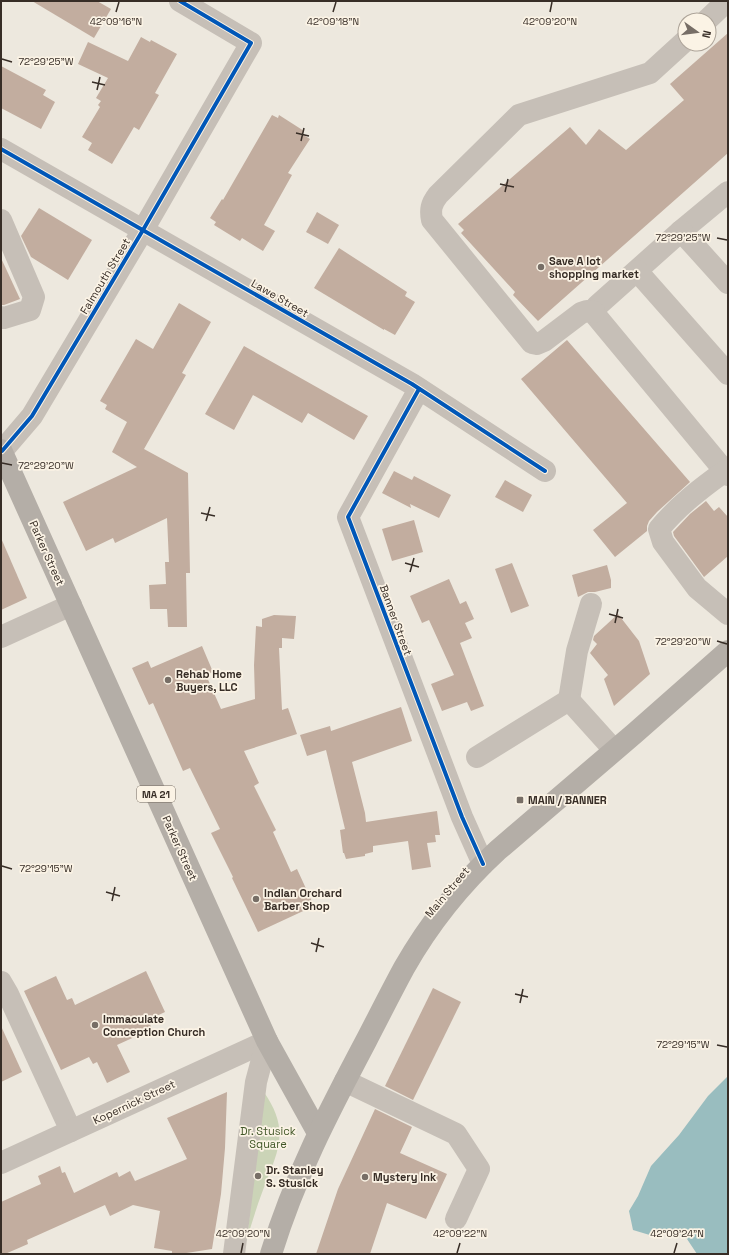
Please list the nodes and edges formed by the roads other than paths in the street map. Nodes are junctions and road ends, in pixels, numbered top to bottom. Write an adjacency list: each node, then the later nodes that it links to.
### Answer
1 (180, 1): 8 (street, Falmouth Street)
2 (727, 1): 3 (street)
3 (715, 12)
4 (677, 48): 12 (street)
5 (1, 149): 8 (street, Lawe Street)
6 (728, 192): 9 (street)
7 (1, 220): 13 (street)
8 (143, 230): 15 (street, Lawe Street); 16 (street, Falmouth Street)
9 (681, 231): 10 (street); 11 (street)
10 (637, 270): 12 (street); 14 (street)
11 (728, 283)
12 (594, 312): 18 (street)
13 (1, 317)
14 (728, 374)
15 (419, 388): 17 (street, Lawe Street); 27 (street, Banner Street)
16 (1, 451): 20 (main road, Parker Street / MA 21)
17 (545, 471)
18 (726, 473): 21 (street)
19 (591, 604): 24 (street)
20 (70, 605): 22 (street); 29 (main road, Parker Street / MA 21)
21 (728, 614)
22 (1, 637)
23 (728, 651): 25 (main road, Main Street)
24 (569, 700): 25 (street); 26 (street)
25 (614, 750): 27 (main road, Main Street)
26 (477, 758)
27 (483, 864): 30 (main road, Main Street)
28 (1, 982): 31 (street)
29 (267, 1041): 31 (street, Kopernick Street); 32 (main road, Parker Street / MA 21); 35 (street)
30 (345, 1081): 32 (main road, Main Street); 34 (street)
31 (71, 1131): 33 (street, Kopernick Street)
32 (318, 1133): 36 (main road, Main Street)
33 (1, 1163)
34 (456, 1219)
35 (234, 1254)
36 (271, 1254)

